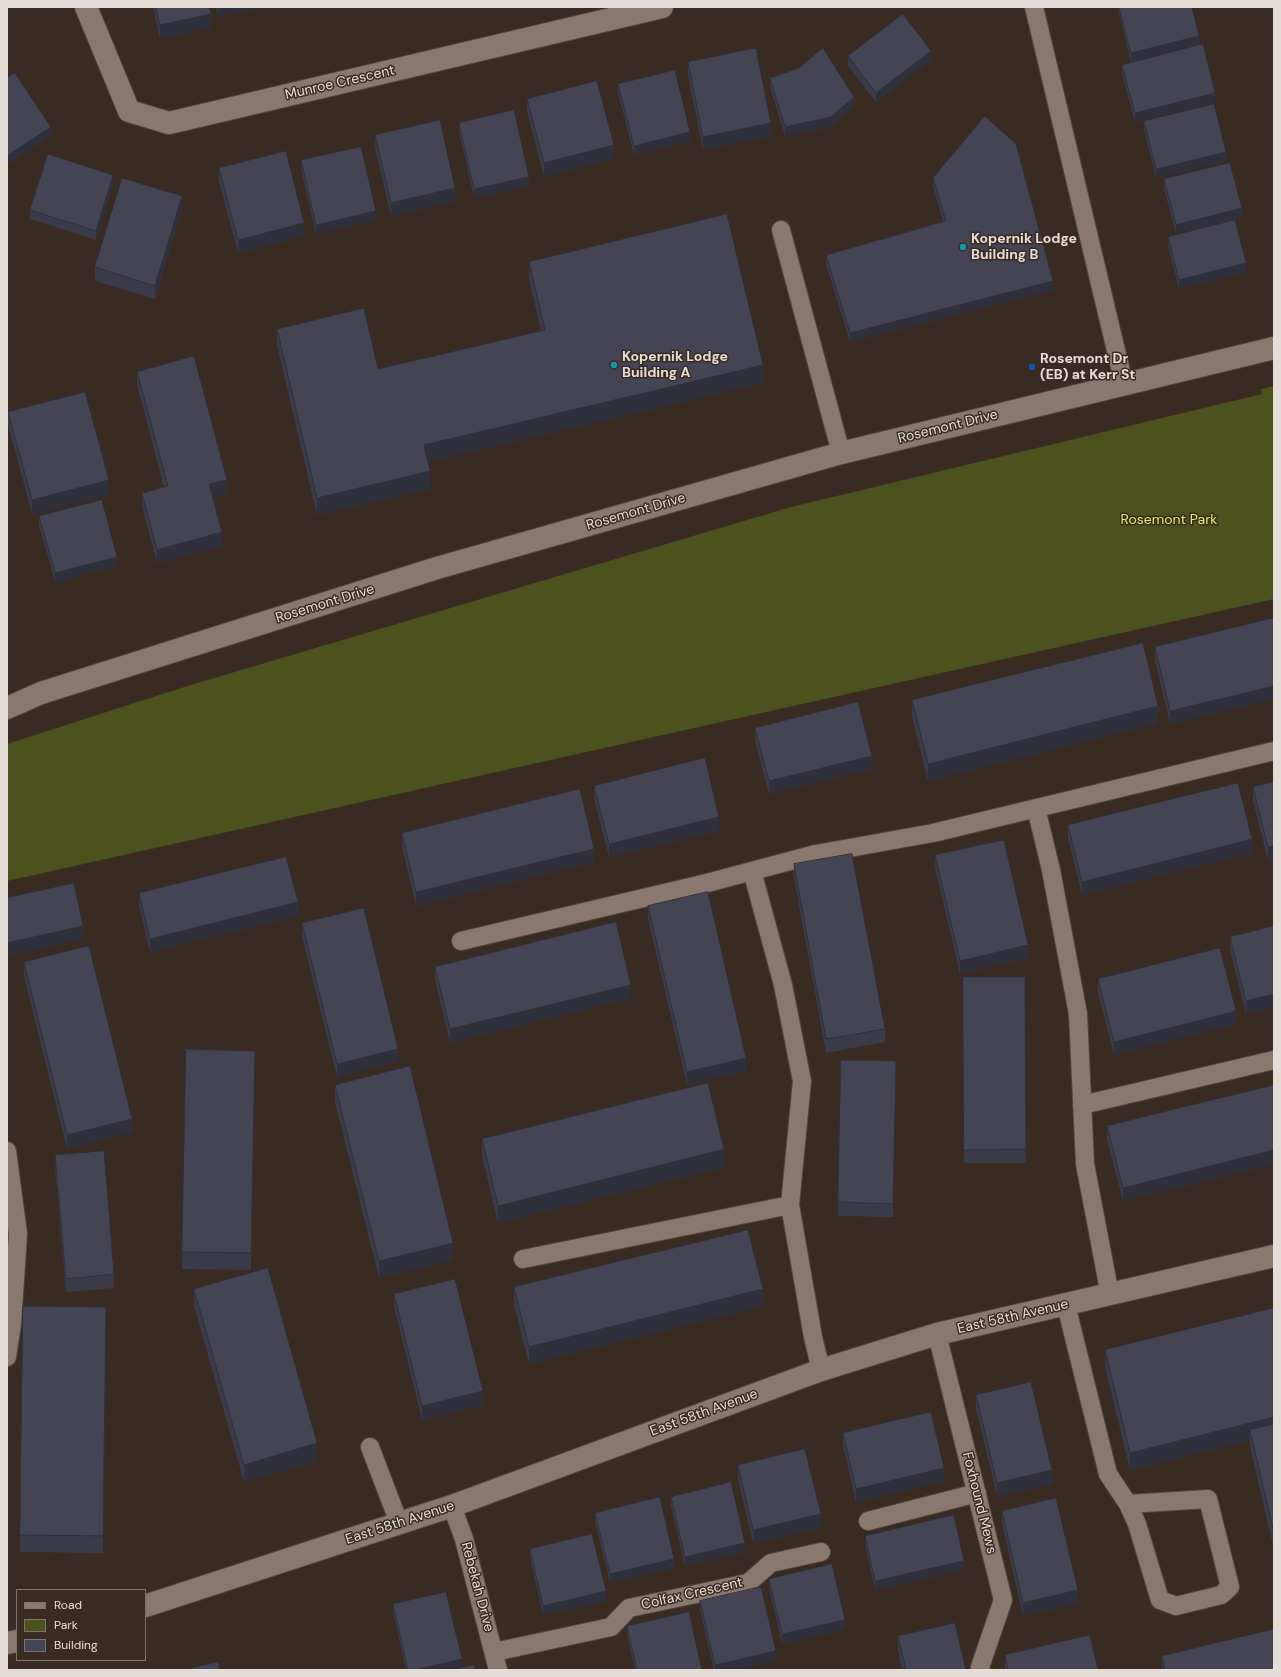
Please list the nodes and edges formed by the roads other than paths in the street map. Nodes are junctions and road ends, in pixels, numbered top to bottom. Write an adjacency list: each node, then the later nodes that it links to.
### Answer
1 (86, 7): 2 (street, Munroe Crescent)
2 (662, 7)
3 (1034, 7): 6 (lane)
4 (781, 230): 7 (lane)
5 (1274, 348): 6 (street, Rosemont Drive)
6 (1124, 384): 7 (street, Rosemont Drive)
7 (840, 453): 8 (street, Rosemont Drive)
8 (7, 708)
9 (1274, 750): 10 (lane)
10 (1036, 808): 11 (lane); 14 (lane)
11 (752, 871): 12 (lane); 16 (lane)
12 (461, 941)
13 (1274, 1060): 14 (lane)
14 (1082, 1106): 19 (lane)
15 (7, 1151): 22 (lane)
16 (790, 1205): 18 (lane); 23 (lane)
17 (1274, 1256): 19 (street, East 58th Avenue)
18 (523, 1259)
19 (1110, 1295): 20 (street, East 58th Avenue)
20 (1066, 1305): 21 (street, East 58th Avenue); 26 (lane)
21 (937, 1334): 23 (street, East 58th Avenue); 25 (lane, Foxhound Mews)
22 (7, 1357)
23 (821, 1370): 27 (street, East 58th Avenue)
24 (370, 1447): 29 (lane)
25 (977, 1493): 28 (lane); 34 (lane, Foxhound Mews)
26 (1128, 1504): 26 (lane)
27 (452, 1506): 29 (street, East 58th Avenue); 32 (lane, Rebekah Drive)
28 (868, 1521)
29 (399, 1523): 31 (street, East 58th Avenue)
30 (821, 1552): 32 (lane, Colfax Crescent)
31 (146, 1606)
32 (494, 1652): 33 (lane, Rebekah Drive)
33 (498, 1670)
34 (981, 1670)

